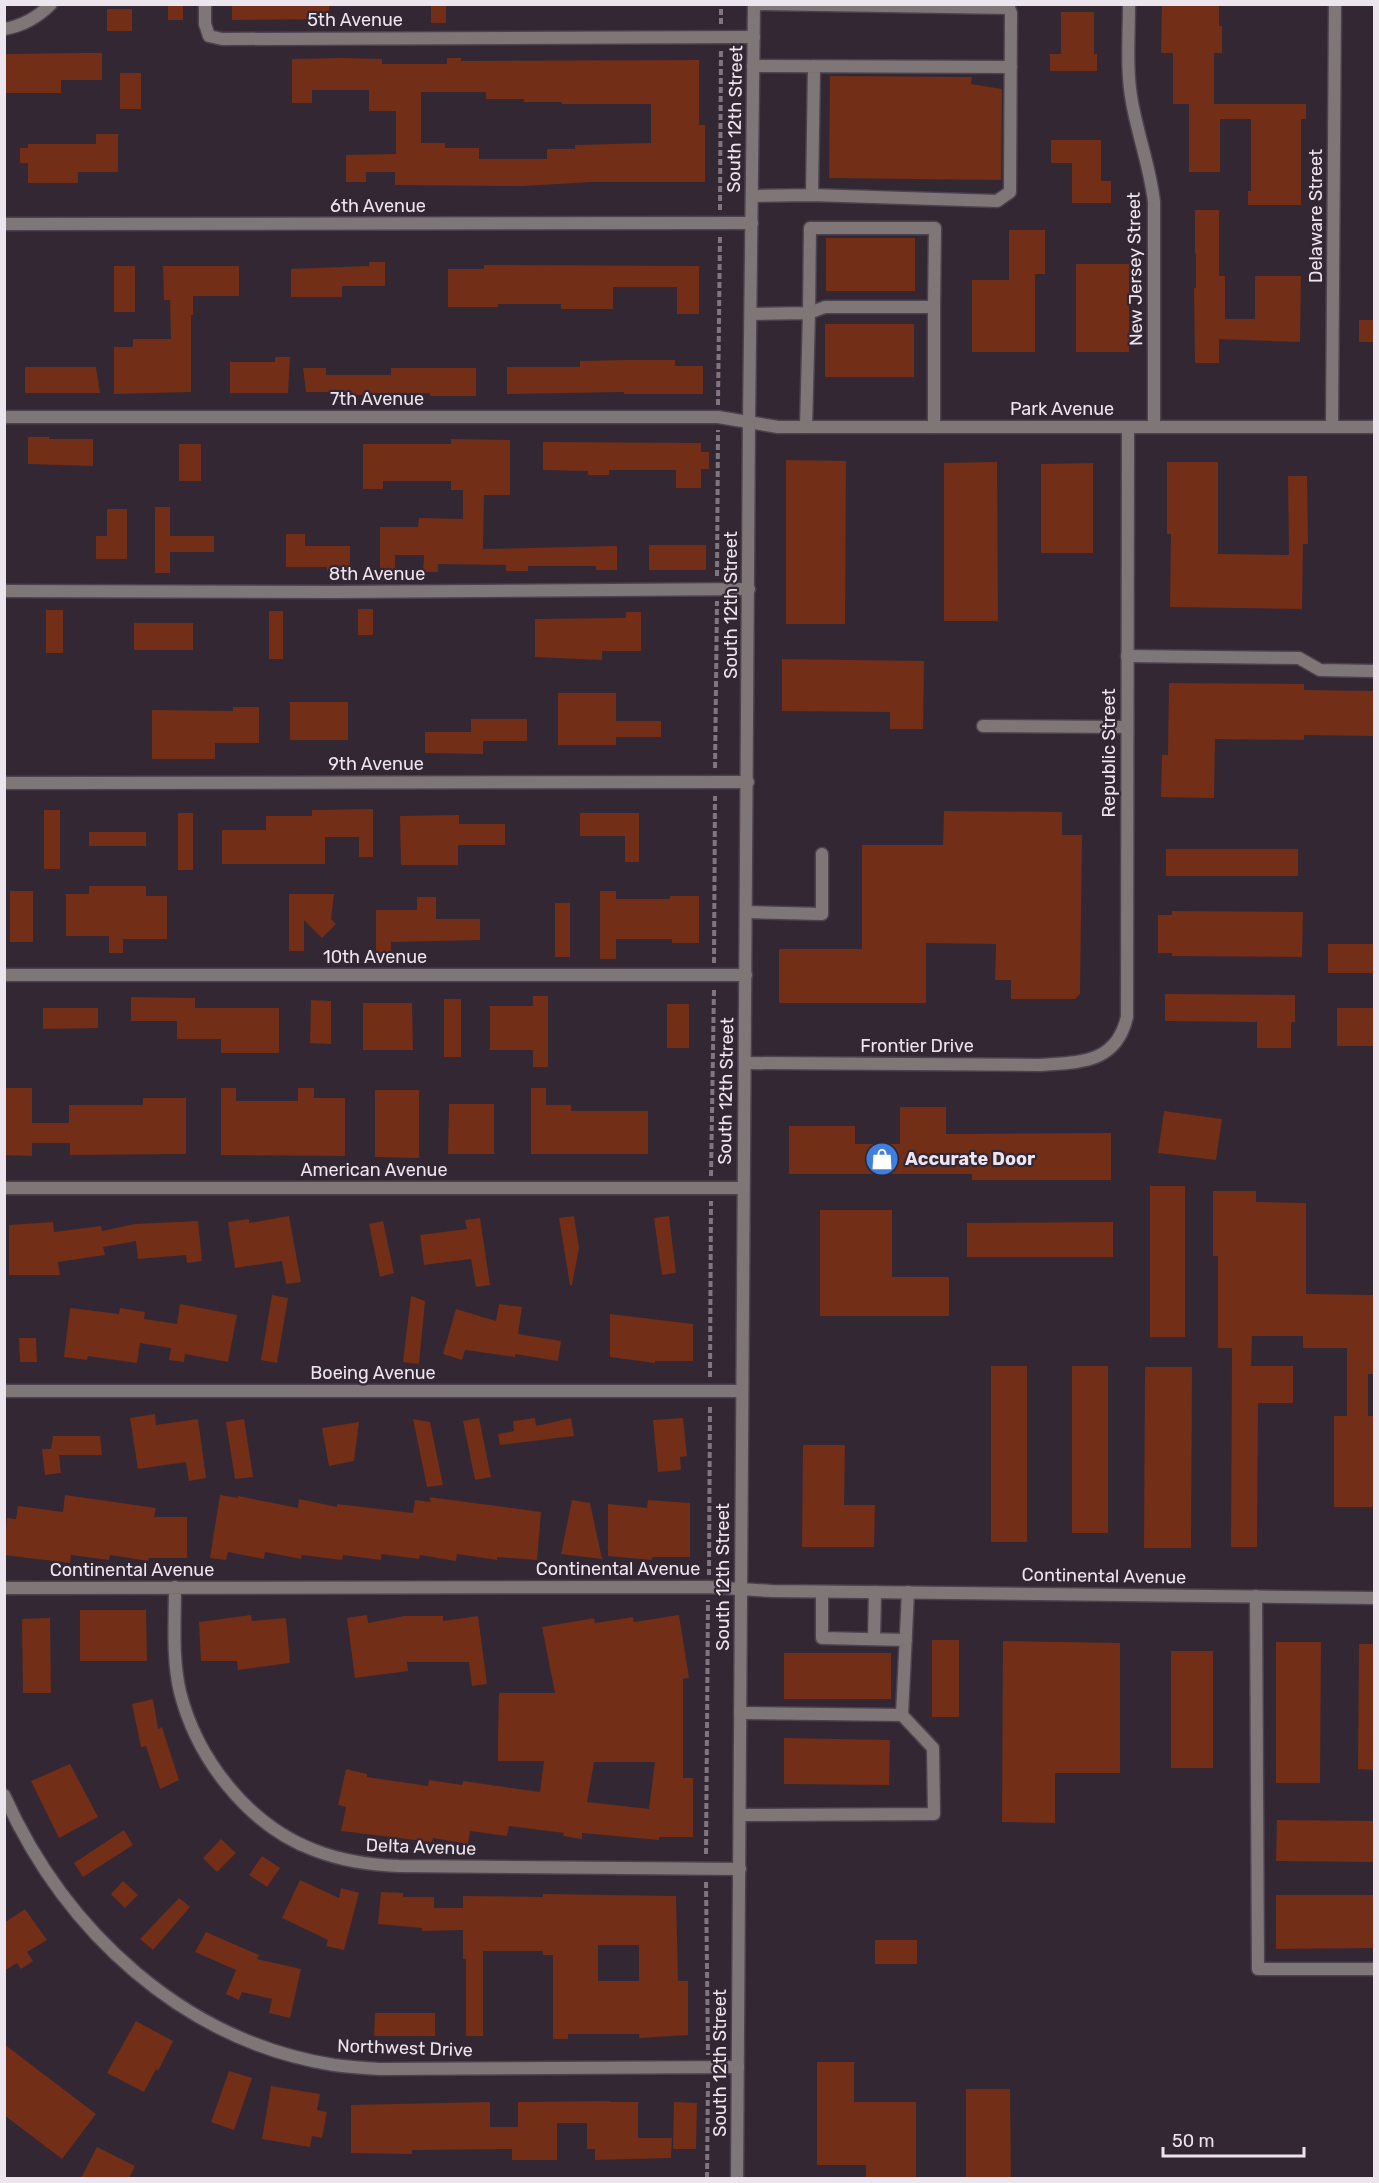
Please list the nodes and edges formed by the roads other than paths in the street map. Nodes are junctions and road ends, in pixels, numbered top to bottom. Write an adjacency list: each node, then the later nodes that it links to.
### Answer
1 (51, 4): 8 (street)
2 (205, 4): 9 (street, 5th Avenue)
3 (755, 4): 6 (street); 9 (street, South 12th Street)
4 (1129, 4): 25 (street, New Jersey Street)
5 (1335, 4): 26 (street, Delaware Street)
6 (801, 5): 7 (street)
7 (1009, 6): 12 (street)
8 (4, 29)
9 (754, 37): 10 (street, South 12th Street)
10 (753, 66): 11 (street); 14 (street, South 12th Street)
11 (814, 66): 12 (street); 13 (street)
12 (1011, 67): 13 (street)
13 (812, 195): 14 (street)
14 (752, 196): 15 (street, South 12th Street)
15 (752, 223): 16 (street, 6th Avenue); 19 (street, South 12th Street)
16 (4, 224)
17 (933, 307): 18 (street); 18 (street); 23 (street)
18 (809, 313): 19 (street); 22 (street)
19 (751, 314): 21 (street, South 12th Street)
20 (4, 417): 21 (street, 7th Avenue)
21 (749, 422): 22 (street, Park Avenue); 28 (street, South 12th Street)
22 (806, 427): 23 (street, Park Avenue)
23 (934, 427): 24 (street, Park Avenue)
24 (1128, 427): 25 (street, Park Avenue); 30 (street, Republic Street)
25 (1154, 427): 26 (street, Park Avenue)
26 (1332, 427): 27 (street, Park Avenue)
27 (1374, 427)
28 (749, 589): 29 (street, 8th Avenue); 34 (street, South 12th Street)
29 (4, 591)
30 (1127, 656): 31 (street); 33 (street, Republic Street)
31 (1374, 671)
32 (983, 726): 33 (street)
33 (1127, 727): 40 (street, Republic Street)
34 (748, 782): 35 (street, 9th Avenue); 37 (street, South 12th Street)
35 (4, 783)
36 (822, 854): 37 (street)
37 (746, 912): 39 (street, South 12th Street)
38 (4, 975): 39 (street, 10th Avenue)
39 (746, 975): 41 (street, South 12th Street)
40 (1088, 1061): 41 (street, Frontier Drive)
41 (745, 1063): 43 (street, South 12th Street)
42 (4, 1188): 43 (street, American Avenue)
43 (743, 1188): 45 (street, South 12th Street)
44 (4, 1391): 45 (street, Boeing Avenue)
45 (742, 1391): 48 (street, South 12th Street)
46 (175, 1587): 47 (street, Continental Avenue); 48 (street, Continental Avenue); 60 (street, Delta Avenue)
47 (4, 1588)
48 (741, 1589): 49 (street, Continental Avenue); 56 (street, South 12th Street)
49 (822, 1592): 50 (street, Continental Avenue); 54 (street)
50 (875, 1592): 51 (street, Continental Avenue); 54 (street)
51 (908, 1592): 52 (street, Continental Avenue); 55 (street)
52 (1256, 1596): 53 (street, Continental Avenue); 61 (street)
53 (1374, 1598)
54 (874, 1639): 55 (street)
55 (906, 1640): 57 (street)
56 (740, 1713): 57 (street); 59 (street, South 12th Street)
57 (902, 1715): 59 (street)
58 (4, 1795): 62 (street, Northwest Drive)
59 (740, 1815): 60 (street, South 12th Street)
60 (740, 1869): 62 (street, South 12th Street)
61 (1374, 1968)
62 (738, 2067): 63 (street, South 12th Street)
63 (737, 2178)

